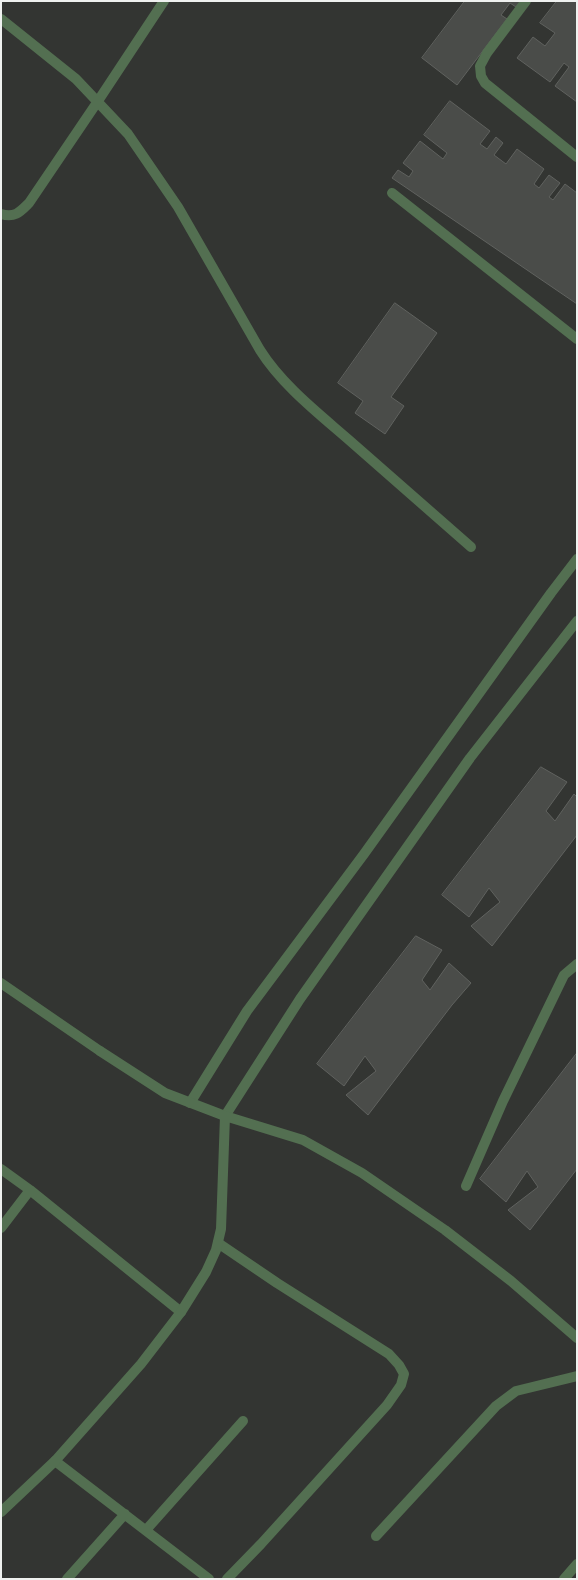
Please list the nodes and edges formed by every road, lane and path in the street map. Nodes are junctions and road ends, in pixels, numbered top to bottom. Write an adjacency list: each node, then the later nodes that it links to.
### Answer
1 (164, 1): 4 (street)
2 (526, 1): 5 (street)
3 (1, 19): 4 (street)
4 (98, 101): 7 (street); 9 (street)
5 (577, 157)
6 (392, 193): 8 (street)
7 (1, 214)
8 (577, 339)
9 (471, 547)
10 (577, 559): 14 (street)
11 (577, 621): 15 (street)
12 (577, 964): 17 (street)
13 (1, 983): 14 (street)
14 (190, 1103): 15 (street)
15 (225, 1116): 20 (street); 22 (street)
16 (1, 1169): 18 (street)
17 (466, 1186)
18 (30, 1190): 19 (street); 21 (street)
19 (1, 1228)
20 (218, 1243): 21 (street); 33 (street)
21 (181, 1312): 25 (street)
22 (577, 1338)
23 (577, 1376): 29 (street)
24 (243, 1421): 28 (street)
25 (55, 1461): 26 (street); 27 (street)
26 (1, 1512)
27 (125, 1514): 28 (street); 32 (street)
28 (146, 1530): 31 (street)
29 (376, 1536)
30 (577, 1564): 34 (street)
31 (206, 1578)
32 (67, 1579)
33 (227, 1579)
34 (564, 1579)

